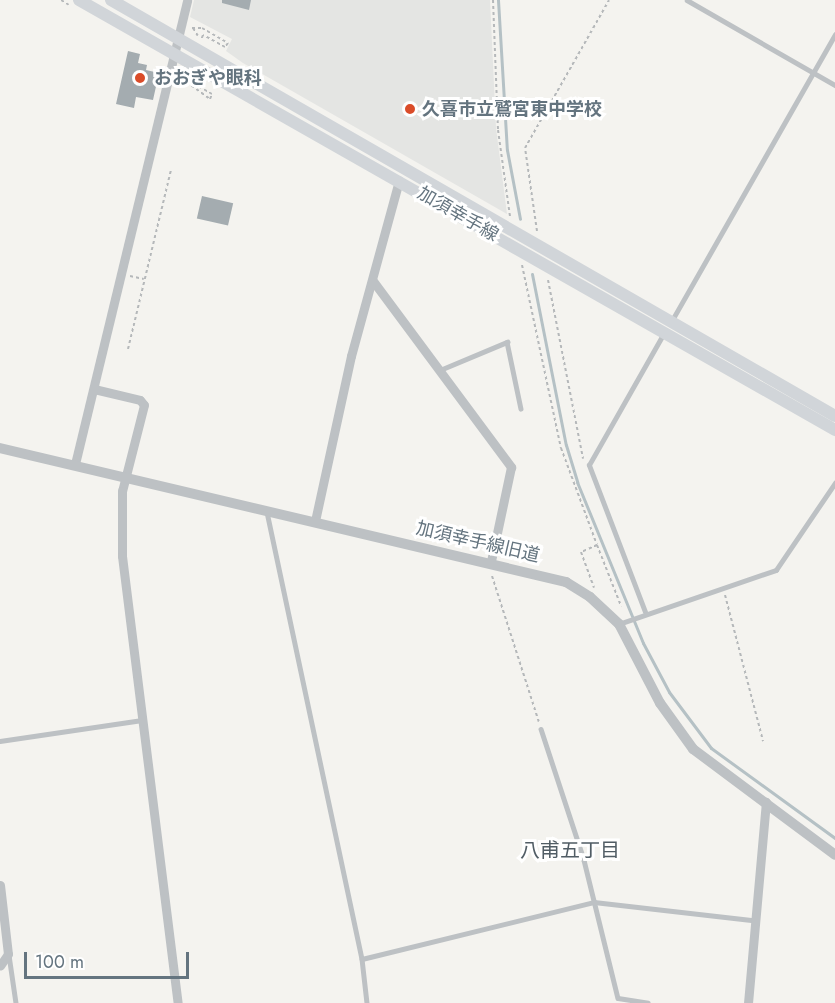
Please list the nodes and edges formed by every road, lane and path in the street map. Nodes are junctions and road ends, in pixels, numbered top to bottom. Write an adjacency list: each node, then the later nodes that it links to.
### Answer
1 (79, 0): 11 (main road, 加須幸手線)
2 (111, 0): 10 (main road, 加須幸手線)
3 (187, 0): 10 (street)
4 (492, 0): 18 (path)
5 (609, 0): 19 (path)
6 (687, 0): 12 (lane)
7 (193, 28): 9 (path)
8 (835, 35): 12 (lane)
9 (205, 36)
10 (178, 38): 11 (street); 19 (main road, 加須幸手線)
11 (174, 56): 17 (main road, 加須幸手線); 28 (street)
12 (813, 73): 15 (lane); 25 (lane)
13 (183, 80): 14 (path)
14 (193, 83)
15 (835, 85)
16 (171, 170): 23 (path)
17 (399, 180): 21 (main road, 加須幸手線); 24 (street)
18 (510, 220)
19 (533, 243): 25 (main road, 加須幸手線)
20 (523, 262): 39 (path)
21 (553, 268): 25 (main road, 加須幸手線); 34 (path)
22 (129, 276): 23 (path)
23 (144, 279): 26 (path)
24 (373, 281): 27 (street); 38 (street)
25 (668, 327): 30 (main road, 加須幸手線); 31 (main road, 加須幸手線); 34 (lane)
26 (128, 350)
27 (437, 370): 29 (lane); 40 (street)
28 (94, 389): 33 (street); 35 (street)
29 (521, 409)
30 (835, 416)
31 (835, 430)
32 (0, 448): 33 (street, 加須幸手線旧道)
33 (75, 464): 35 (street, 加須幸手線旧道)
34 (589, 465): 44 (lane)
35 (127, 476): 37 (street, 加須幸手線旧道); 46 (street)
36 (835, 483): 41 (lane)
37 (267, 509): 38 (street, 加須幸手線旧道); 56 (lane)
38 (315, 520): 40 (street, 加須幸手線旧道)
39 (597, 545): 42 (path); 43 (path)
40 (490, 561): 42 (street, 加須幸手線旧道); 47 (path)
41 (723, 587): 44 (lane); 49 (path)
42 (589, 596): 45 (street, 加須幸手線旧道)
43 (621, 606)
44 (645, 612): 45 (lane)
45 (622, 622): 50 (street, 加須幸手線旧道)
46 (143, 720): 48 (lane); 59 (street)
47 (541, 729): 53 (lane)
48 (0, 741)
49 (763, 741)
50 (766, 802): 51 (street, 加須幸手線旧道); 54 (street)
51 (835, 855)
52 (0, 885): 55 (street)
53 (594, 902): 54 (lane); 56 (lane); 61 (lane)
54 (753, 920): 62 (street)
55 (9, 954): 57 (street); 58 (lane)
56 (363, 959): 60 (lane)
57 (0, 966)
58 (16, 1003)
59 (178, 1003)
60 (367, 1003)
61 (648, 1003)
62 (747, 1003)

